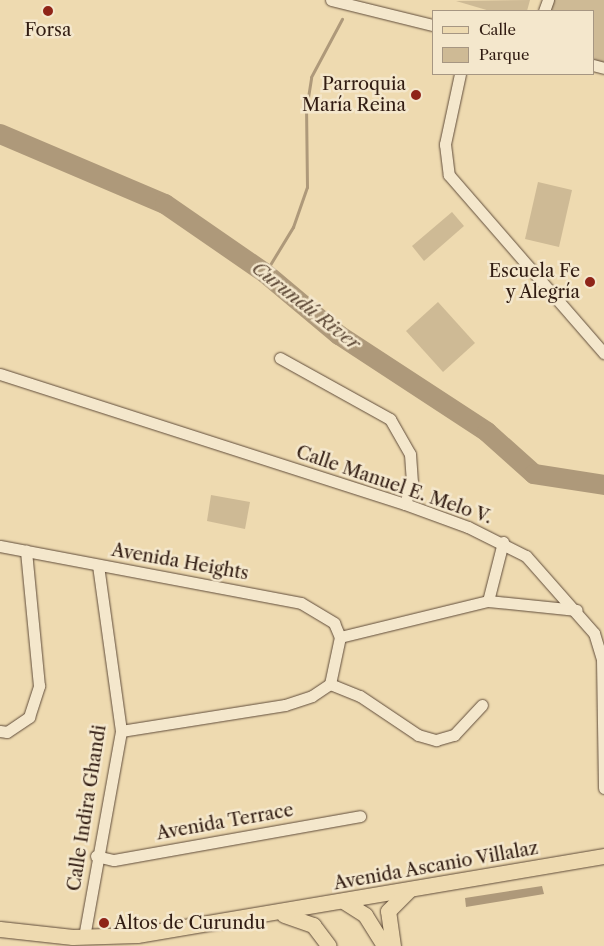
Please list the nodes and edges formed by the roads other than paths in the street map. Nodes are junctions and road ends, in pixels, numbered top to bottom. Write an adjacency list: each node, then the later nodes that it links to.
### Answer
1 (331, 0): 2 (street)
2 (432, 25)
3 (460, 75): 4 (street)
4 (604, 353)
5 (280, 358): 7 (street)
6 (0, 374): 7 (street, Calle Manuel E. Melo V.)
7 (405, 504): 8 (street, Calle Manuel E. Melo V.)
8 (503, 542): 12 (street); 13 (street, Calle Manuel E. Melo V.)
9 (0, 546): 10 (street, Avenida Heights)
10 (26, 551): 11 (street, Avenida Heights); 17 (street)
11 (98, 566): 14 (street, Avenida Heights); 18 (street, Calle Indira Ghandi)
12 (488, 601): 13 (street); 14 (street)
13 (577, 610): 19 (street, Calle Manuel E. Melo V.)
14 (340, 638): 15 (street)
15 (330, 684): 16 (street); 18 (street)
16 (482, 705)
17 (0, 731)
18 (120, 731): 21 (street, Calle Indira Ghandi)
19 (604, 788)
20 (360, 816): 21 (street, Avenida Terrace)
21 (96, 856): 27 (street, Calle Indira Ghandi)
22 (604, 856): 23 (main road, Avenida Ascanio Villalaz)
23 (412, 888): 24 (main road, Avenida Ascanio Villalaz); 30 (main road)
24 (343, 901): 25 (main road, Avenida Ascanio Villalaz); 29 (main road)
25 (275, 914): 27 (main road, Avenida Ascanio Villalaz); 28 (main road, Avenida Ascanio Villalaz)
26 (0, 929): 27 (main road, Avenida Ascanio Villalaz)
27 (84, 937)
28 (329, 946)
29 (384, 946)
30 (393, 946)

